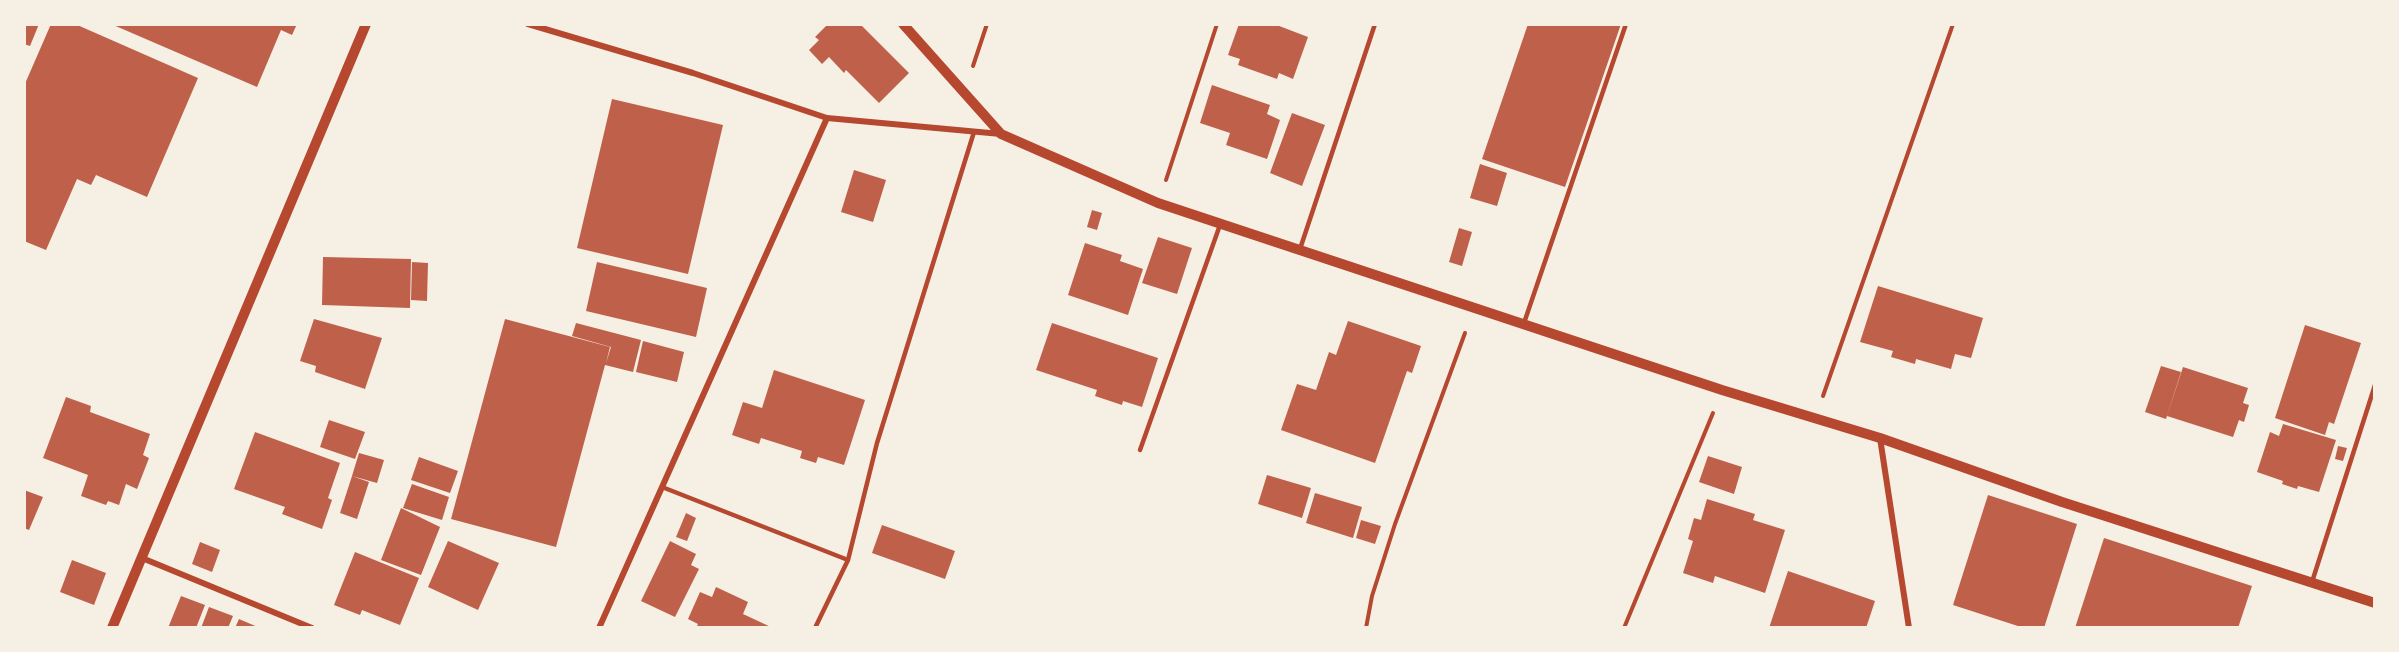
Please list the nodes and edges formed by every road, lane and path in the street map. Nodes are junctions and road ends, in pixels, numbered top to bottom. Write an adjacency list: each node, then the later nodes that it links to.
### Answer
1 (366, 24): 24 (street)
2 (528, 24): 10 (street)
3 (903, 24): 9 (street)
4 (987, 24): 9 (path)
5 (1217, 24): 13 (path)
6 (1375, 24): 15 (lane)
7 (1626, 24): 17 (lane)
8 (1953, 24): 20 (path)
9 (965, 92): 12 (street)
10 (828, 118): 11 (street); 23 (street)
11 (974, 132): 12 (street); 25 (lane)
12 (1001, 134): 13 (street)
13 (1158, 204): 14 (street)
14 (1220, 225): 15 (street); 22 (lane)
15 (1299, 252): 16 (street)
16 (1474, 306): 17 (street); 32 (path)
17 (1524, 323): 19 (street)
18 (2375, 385): 26 (lane)
19 (1722, 390): 20 (street); 33 (path)
20 (1815, 419): 21 (street)
21 (1880, 438): 26 (street); 34 (street)
22 (1140, 450)
23 (662, 487): 25 (lane); 30 (street)
24 (142, 558): 28 (street); 29 (street)
25 (848, 560): 31 (lane)
26 (2312, 582): 27 (street)
27 (2375, 603)
28 (112, 628)
29 (312, 628)
30 (599, 628)
31 (815, 628)
32 (1366, 628)
33 (1624, 628)
34 (1910, 628)

